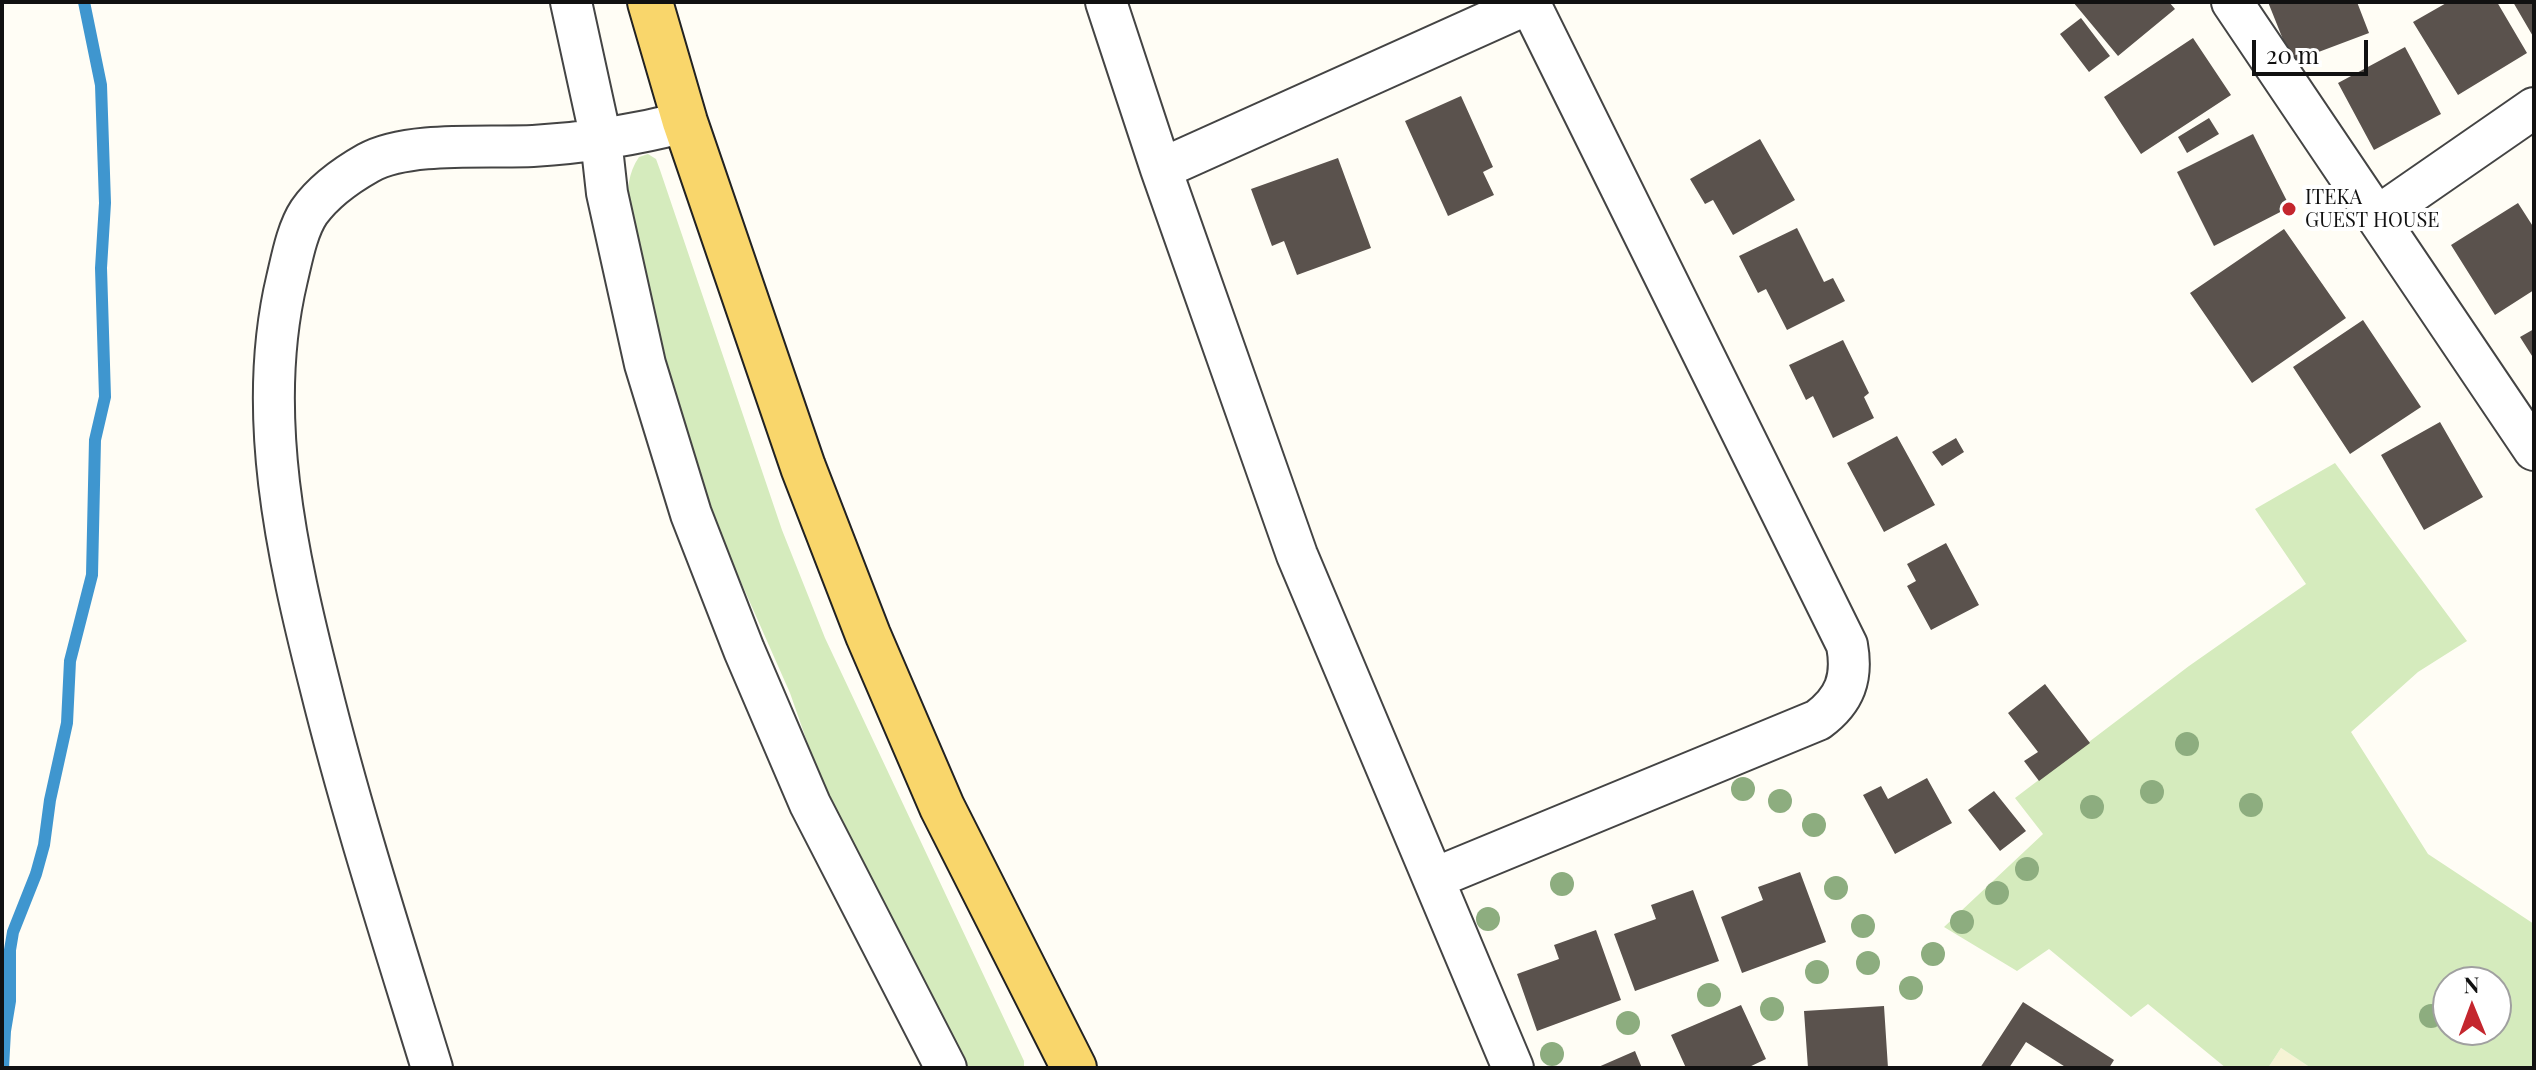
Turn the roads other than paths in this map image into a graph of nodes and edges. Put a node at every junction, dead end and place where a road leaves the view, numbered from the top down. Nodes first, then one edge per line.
1 (571, 2) edge
2 (650, 2) edge
3 (1106, 2) edge
4 (1530, 2) edge
5 (2232, 2) edge
6 (2534, 108) edge
7 (685, 122) junction
8 (601, 139) junction
9 (1161, 169) junction
10 (2378, 216) junction
11 (2534, 450) edge
12 (1435, 878) junction
13 (432, 1068) edge
14 (946, 1068) edge
15 (1074, 1068) edge
16 (1513, 1068) edge

1 - 8 street
2 - 7 main road
3 - 9 street
4 - 9 street
4 - 12 street
5 - 10 street
6 - 10 street
7 - 8 street
7 - 15 main road
8 - 13 street
8 - 14 street
9 - 12 street
10 - 11 street
12 - 16 street

